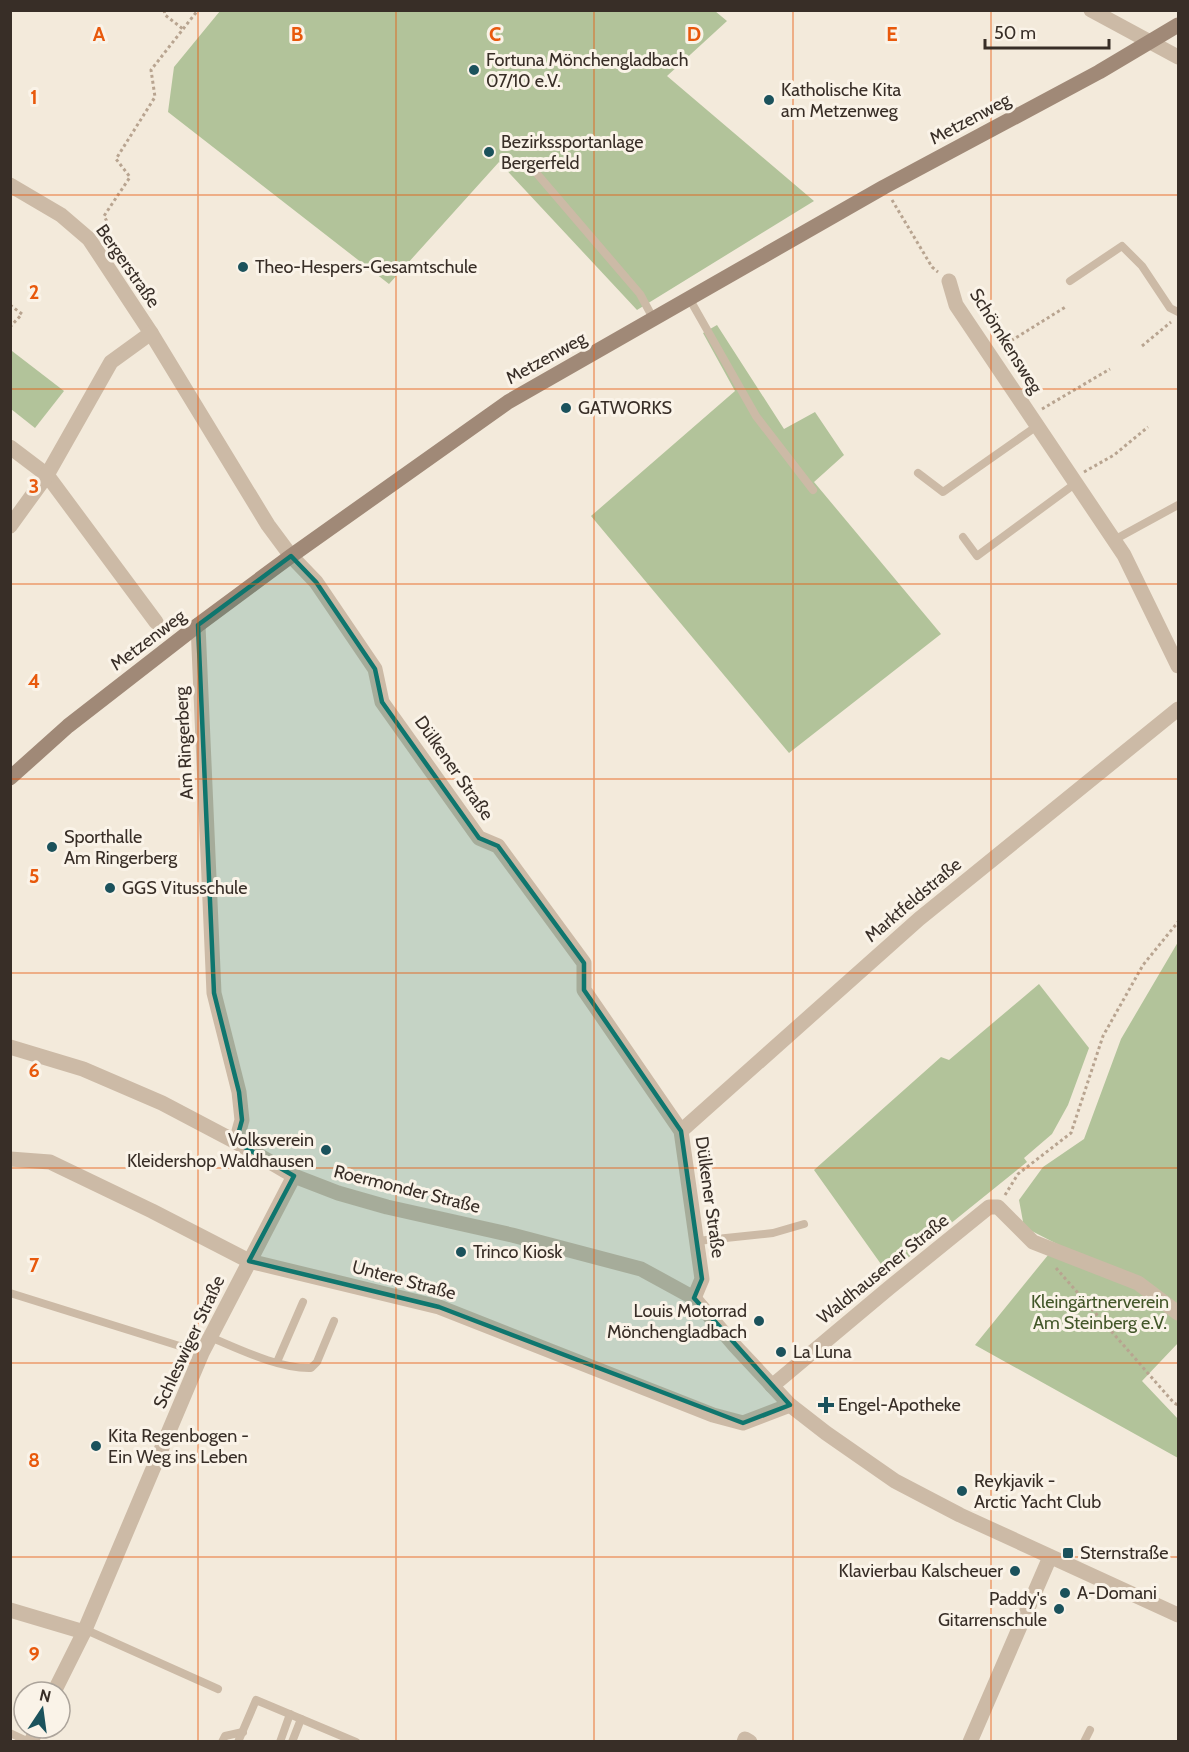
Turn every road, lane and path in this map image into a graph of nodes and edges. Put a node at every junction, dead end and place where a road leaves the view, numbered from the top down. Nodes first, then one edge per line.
1 (164, 10) edge
2 (198, 10) edge
3 (1091, 10) edge
4 (1179, 25) edge
5 (183, 29) junction
6 (1148, 42) junction
7 (1179, 57) edge
8 (526, 161) dead end
9 (10, 185) edge
10 (884, 188) junction
11 (102, 231) dead end
12 (949, 281) joint
13 (1070, 281) dead end
14 (689, 298) junction
15 (10, 305) edge
16 (1066, 306) dead end
17 (1179, 314) edge
18 (654, 320) junction
19 (10, 327) edge
20 (151, 333) junction
21 (1142, 346) dead end
22 (989, 354) junction
23 (1110, 369) dead end
24 (1034, 421) junction
25 (1148, 427) dead end
26 (10, 447) edge
27 (918, 473) dead end
28 (47, 475) junction
29 (1074, 481) junction
30 (813, 490) dead end
31 (1179, 505) edge
32 (10, 526) edge
33 (963, 537) dead end
34 (1114, 540) junction
35 (291, 556) junction
36 (156, 622) dead end
37 (198, 625) junction
38 (1179, 666) edge
39 (1179, 709) edge
40 (10, 778) edge
41 (1179, 922) edge
42 (10, 1047) edge
43 (681, 1131) junction
44 (236, 1142) junction
45 (10, 1159) edge
46 (294, 1176) junction
47 (998, 1207) junction
48 (804, 1224) dead end
49 (697, 1241) junction
50 (1033, 1242) junction
51 (249, 1261) junction
52 (10, 1293) edge
53 (694, 1299) junction
54 (303, 1302) dead end
55 (1179, 1313) edge
56 (334, 1321) dead end
57 (210, 1337) junction
58 (202, 1353) junction
59 (277, 1362) junction
60 (772, 1386) junction
61 (790, 1405) junction
62 (1179, 1405) edge
63 (1050, 1557) junction
64 (10, 1610) edge
65 (1179, 1615) edge
66 (84, 1631) junction
67 (60, 1680) edge
68 (218, 1689) dead end
69 (290, 1714) junction
70 (301, 1719) junction
71 (1090, 1730) dead end
72 (243, 1732) junction
73 (10, 1733) edge
74 (347, 1740) edge
75 (30, 1742) edge
76 (222, 1742) edge
77 (238, 1742) edge
78 (280, 1742) edge
79 (292, 1742) edge
80 (356, 1742) edge
81 (970, 1742) edge
82 (1084, 1742) edge

1 - 5 path
2 - 5 path
3 - 6 street
4 - 6 main road, Metzenweg
5 - 11 path
6 - 7 street
6 - 10 main road, Metzenweg
8 - 18 lane
9 - 20 street, Bergerstraße
10 - 12 path, Schömkensweg
10 - 14 main road, Metzenweg
12 - 22 street, Schömkensweg
13 - 17 lane
14 - 18 main road, Metzenweg
14 - 30 lane
15 - 19 path
16 - 22 path
17 - 21 path
18 - 35 main road, Metzenweg
20 - 28 street, Bergerstraße
20 - 35 street, Dülkener Straße
22 - 24 street, Schömkensweg
23 - 24 path
24 - 27 lane
24 - 29 street, Schömkensweg
25 - 29 path
26 - 28 street
28 - 32 street, Bergerstraße
28 - 36 street
29 - 33 lane
29 - 34 street, Schömkensweg
31 - 34 lane
34 - 38 street, Schömkensweg
35 - 37 main road, Metzenweg
35 - 43 street, Dülkener Straße
37 - 40 main road, Metzenweg
37 - 44 street, Am Ringerberg
39 - 43 street, Marktfeldstraße
41 - 47 path
42 - 44 street, Roermonder Straße
43 - 49 street, Dülkener Straße
44 - 46 street, Roermonder Straße
45 - 51 street, Untere Straße
46 - 51 street, Schleswiger Straße
46 - 53 street, Roermonder Straße
47 - 50 street
47 - 60 street, Waldhausener Straße
48 - 49 lane
49 - 53 street, Dülkener Straße
50 - 55 street
50 - 62 path
51 - 57 street, Schleswiger Straße
51 - 61 street, Untere Straße
52 - 58 lane
53 - 60 street, Roermonder Straße
54 - 59 lane
56 - 59 lane
57 - 58 street, Schleswiger Straße
57 - 59 lane
58 - 66 street, Schleswiger Straße
60 - 61 street
61 - 63 street
63 - 65 street
63 - 81 street
64 - 66 street
66 - 67 street, Schleswiger Straße
66 - 68 lane
69 - 70 lane
69 - 72 lane
69 - 78 lane
70 - 74 lane
70 - 79 lane
71 - 82 lane
72 - 76 lane
72 - 77 lane
73 - 75 lane
74 - 80 lane

